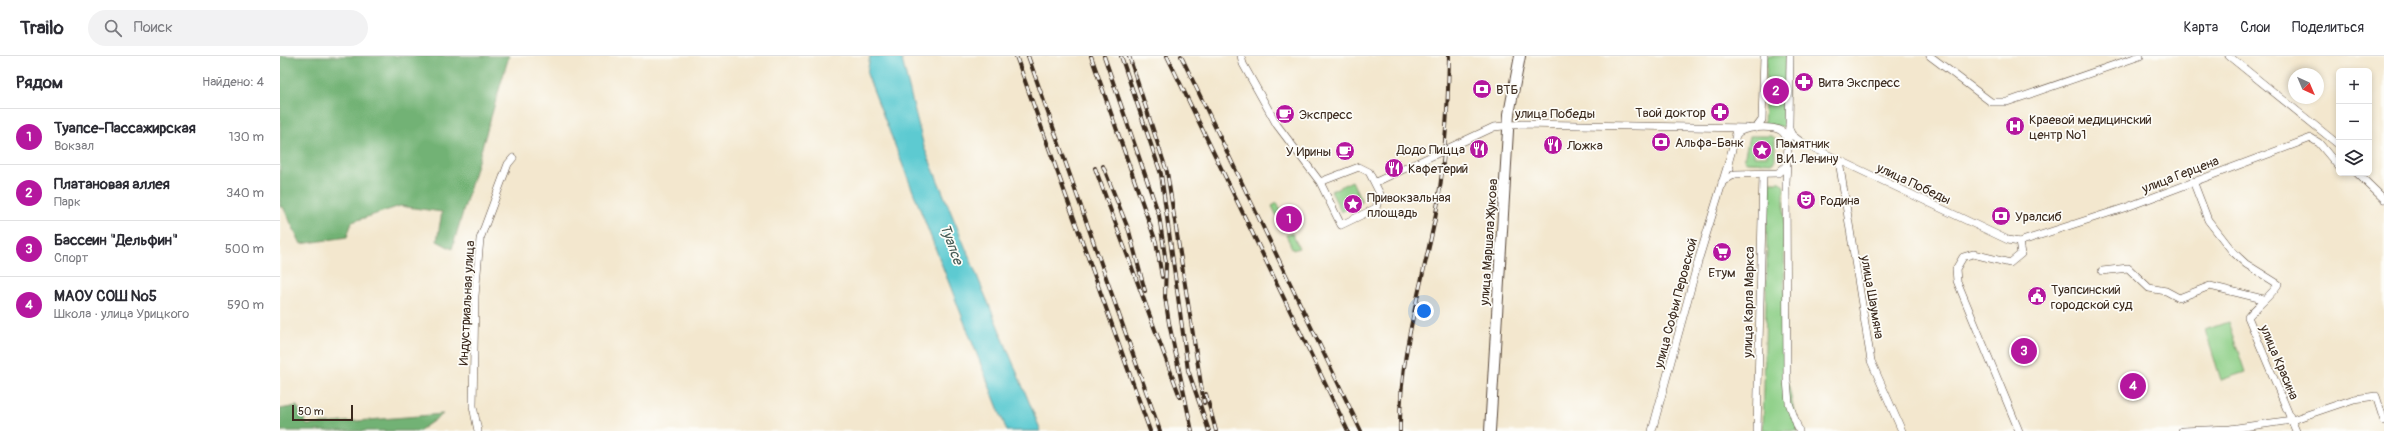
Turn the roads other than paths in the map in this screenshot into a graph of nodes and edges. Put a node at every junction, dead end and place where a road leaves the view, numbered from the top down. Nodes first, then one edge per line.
1 (1235, 56) edge
2 (1241, 56) edge
3 (1520, 56) edge
4 (1764, 56) edge
5 (1790, 56) edge
6 (1930, 56) edge
7 (2140, 56) edge
8 (2229, 56) edge
9 (1242, 64) junction
10 (1508, 125) junction
11 (1731, 127) junction
12 (1747, 128) junction
13 (1756, 128) junction
14 (1736, 134) junction
15 (1791, 139) junction
16 (2336, 143) edge
17 (513, 158) dead end
18 (1839, 161) junction
19 (2336, 163) edge
20 (1728, 164) junction
21 (1786, 166) junction
22 (1740, 173) junction
23 (1763, 174) junction
24 (1778, 174) junction
25 (2360, 176) edge
26 (2192, 181) junction
27 (1320, 182) junction
28 (1376, 182) junction
29 (1722, 182) junction
30 (1786, 182) junction
31 (2384, 199) edge
32 (2019, 242) junction
33 (2102, 271) dead end
34 (2263, 299) junction
35 (2292, 420) junction
36 (2384, 421) edge
37 (478, 431) edge
38 (1490, 431) edge
39 (1652, 431) edge
40 (1757, 431) edge
41 (1799, 431) edge
42 (1902, 431) edge
43 (2019, 431) edge
44 (2182, 431) edge
45 (2296, 431) edge

1 - 9 street
2 - 9 street
3 - 10 main road, улица Маршала Жукова
4 - 13 street
5 - 15 street
6 - 7 street
8 - 16 street
9 - 27 street
10 - 11 street, улица Победы
10 - 28 street, улица Победы
10 - 38 main road, улица Маршала Жукова
11 - 12 street, улица Победы
11 - 14 street
12 - 13 street
12 - 14 street
13 - 15 street
14 - 20 street, улица Софьи Перовской
15 - 18 street, улица Победы
15 - 21 street
17 - 37 street, Индустриальная улица
18 - 32 street, улица Победы
18 - 42 street, улица Шаумяна
19 - 26 street, улица Герцена
20 - 22 street
20 - 29 street, улица Софьи Перовской
21 - 24 street
21 - 30 street
22 - 23 street
22 - 29 street
23 - 24 street
23 - 40 street, улица Карла Маркса
24 - 30 street
25 - 31 street
26 - 32 street, улица Герцена
26 - 34 street, улица Красина
27 - 28 street
27 - 28 street
29 - 39 street, улица Софьи Перовской
30 - 41 street
32 - 43 street
33 - 34 street
34 - 35 street, улица Красина
35 - 36 street
35 - 44 street
35 - 45 street, улица Красина

